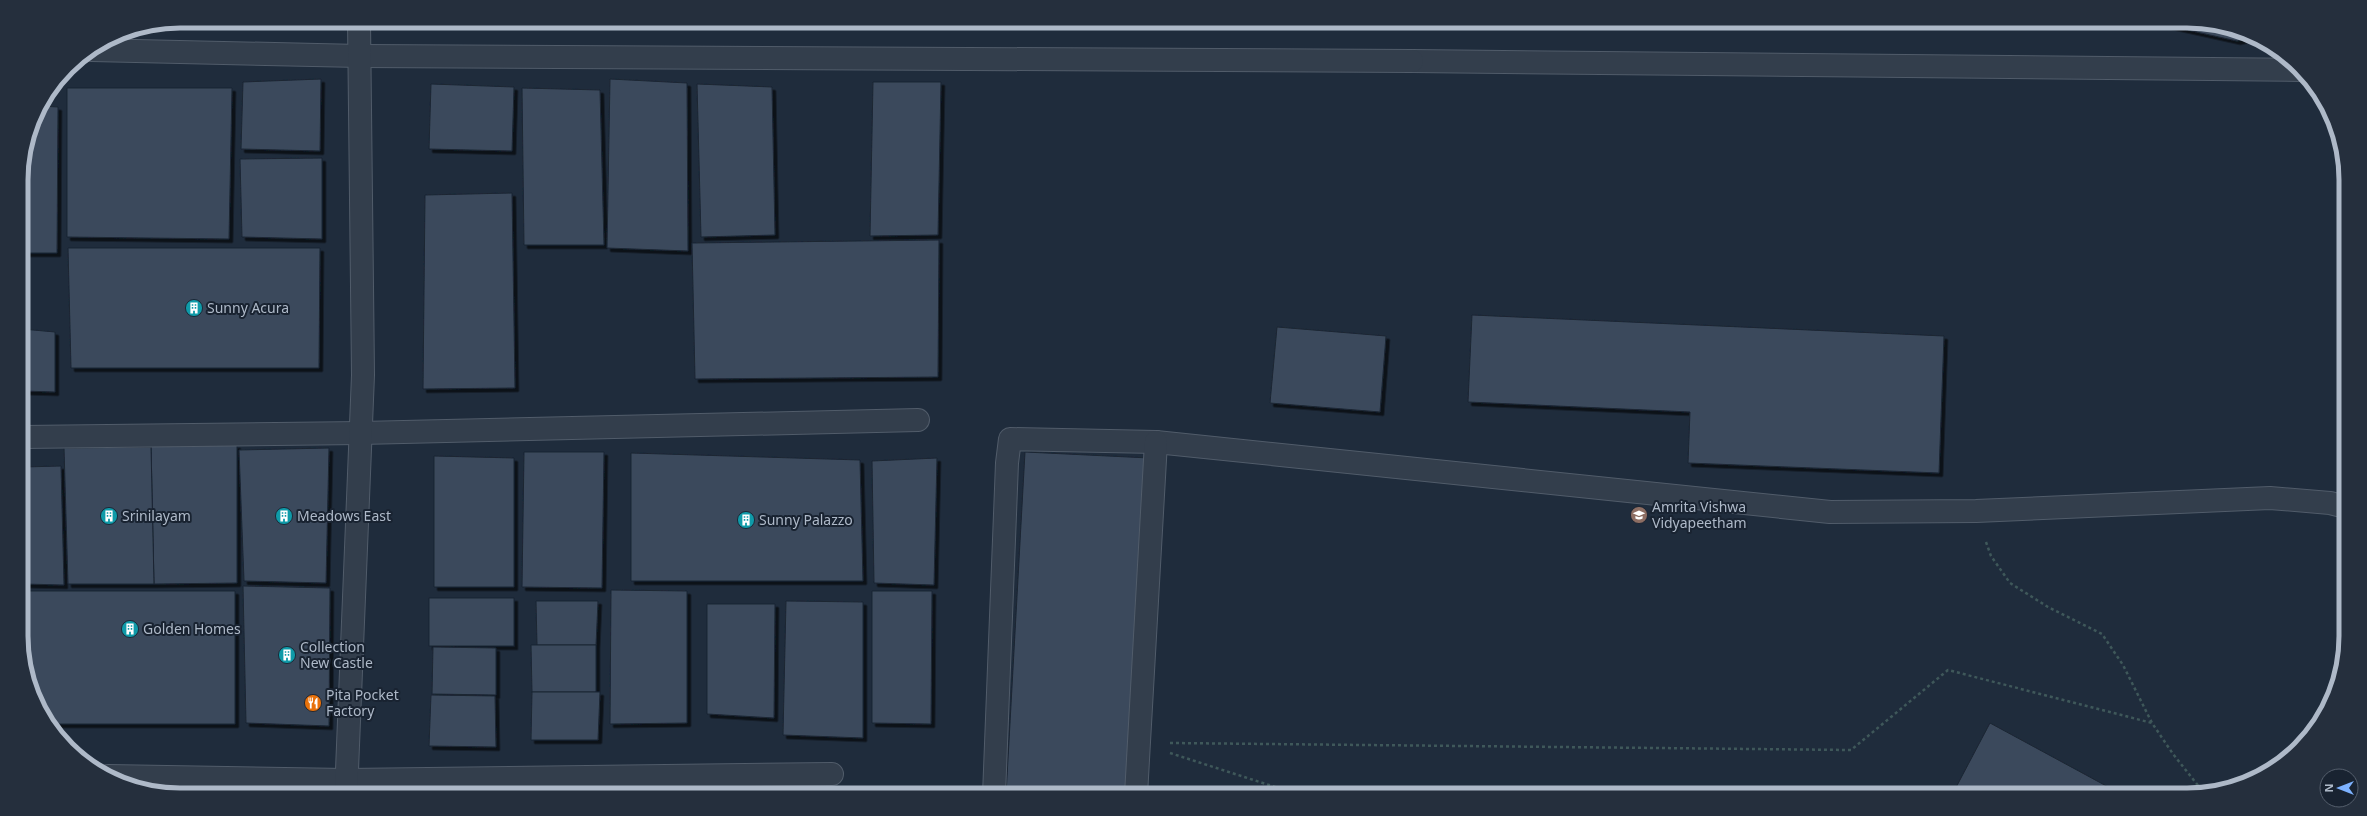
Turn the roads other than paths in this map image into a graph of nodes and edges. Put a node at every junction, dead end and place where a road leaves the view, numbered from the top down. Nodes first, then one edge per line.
1 (359, 28) edge
2 (101, 50) edge
3 (360, 56) junction
4 (2291, 70) edge
5 (918, 420) dead end
6 (361, 433) junction
7 (28, 437) edge
8 (1156, 442) junction
9 (2339, 505) edge
10 (832, 774) dead end
11 (124, 777) edge
12 (346, 788) edge
13 (994, 788) edge
14 (1136, 788) edge

1 - 3 street
2 - 3 street
3 - 4 street
3 - 6 street
5 - 6 street
6 - 7 street
6 - 12 street
8 - 9 street
8 - 13 street
8 - 14 street
10 - 12 street
11 - 12 street

